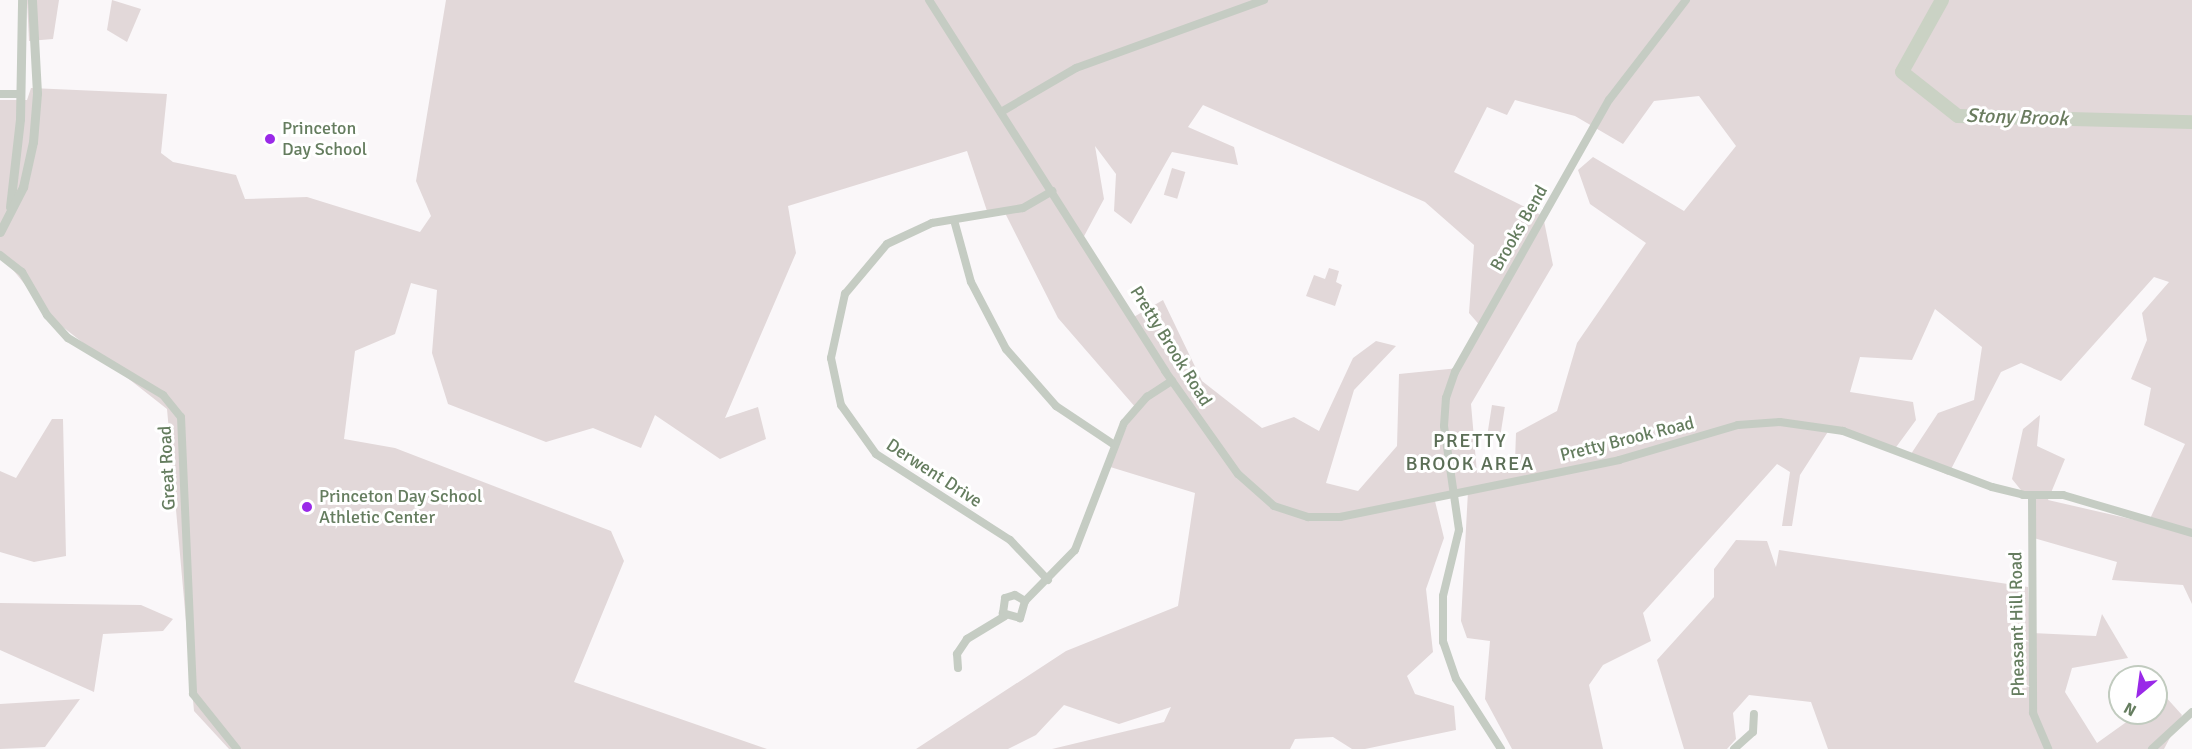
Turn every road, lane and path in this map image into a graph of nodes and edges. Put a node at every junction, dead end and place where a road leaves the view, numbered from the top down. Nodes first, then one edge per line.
1 (22, 0) edge
2 (32, 0) edge
3 (929, 0) edge
4 (1264, 0) edge
5 (1686, 0) edge
6 (0, 94) edge
7 (21, 94) junction
8 (1000, 112) junction
9 (1052, 191) junction
10 (10, 210) junction
11 (954, 220) junction
12 (0, 232) edge
13 (0, 255) edge
14 (1172, 381) junction
15 (1113, 444) junction
16 (1454, 494) junction
17 (2032, 496) junction
18 (2192, 533) edge
19 (1048, 580) junction
20 (1025, 601) junction
21 (1005, 616) junction
22 (958, 668) dead end
23 (2192, 712) edge
24 (1754, 714) dead end
25 (237, 749) edge
26 (1501, 749) edge
27 (1734, 749) edge
28 (2048, 749) edge
29 (2152, 749) edge

1 - 7 street
2 - 10 street
3 - 8 street, Pretty Brook Road
4 - 8 street
5 - 16 street, Brooks Bend
6 - 7 street
7 - 10 street
8 - 9 street, Pretty Brook Road
9 - 11 street, Derwent Drive
9 - 14 street, Pretty Brook Road
10 - 12 street
11 - 15 street
11 - 19 street, Derwent Drive
13 - 25 street, Great Road
14 - 15 street
14 - 16 street, Pretty Brook Road
15 - 19 street
16 - 17 street, Pretty Brook Road
16 - 26 street, Brooks Bend
17 - 18 street, Pretty Brook Road
17 - 28 street, Pheasant Hill Road
19 - 20 street
20 - 21 street
20 - 21 street
21 - 22 street
23 - 29 street
24 - 27 street

